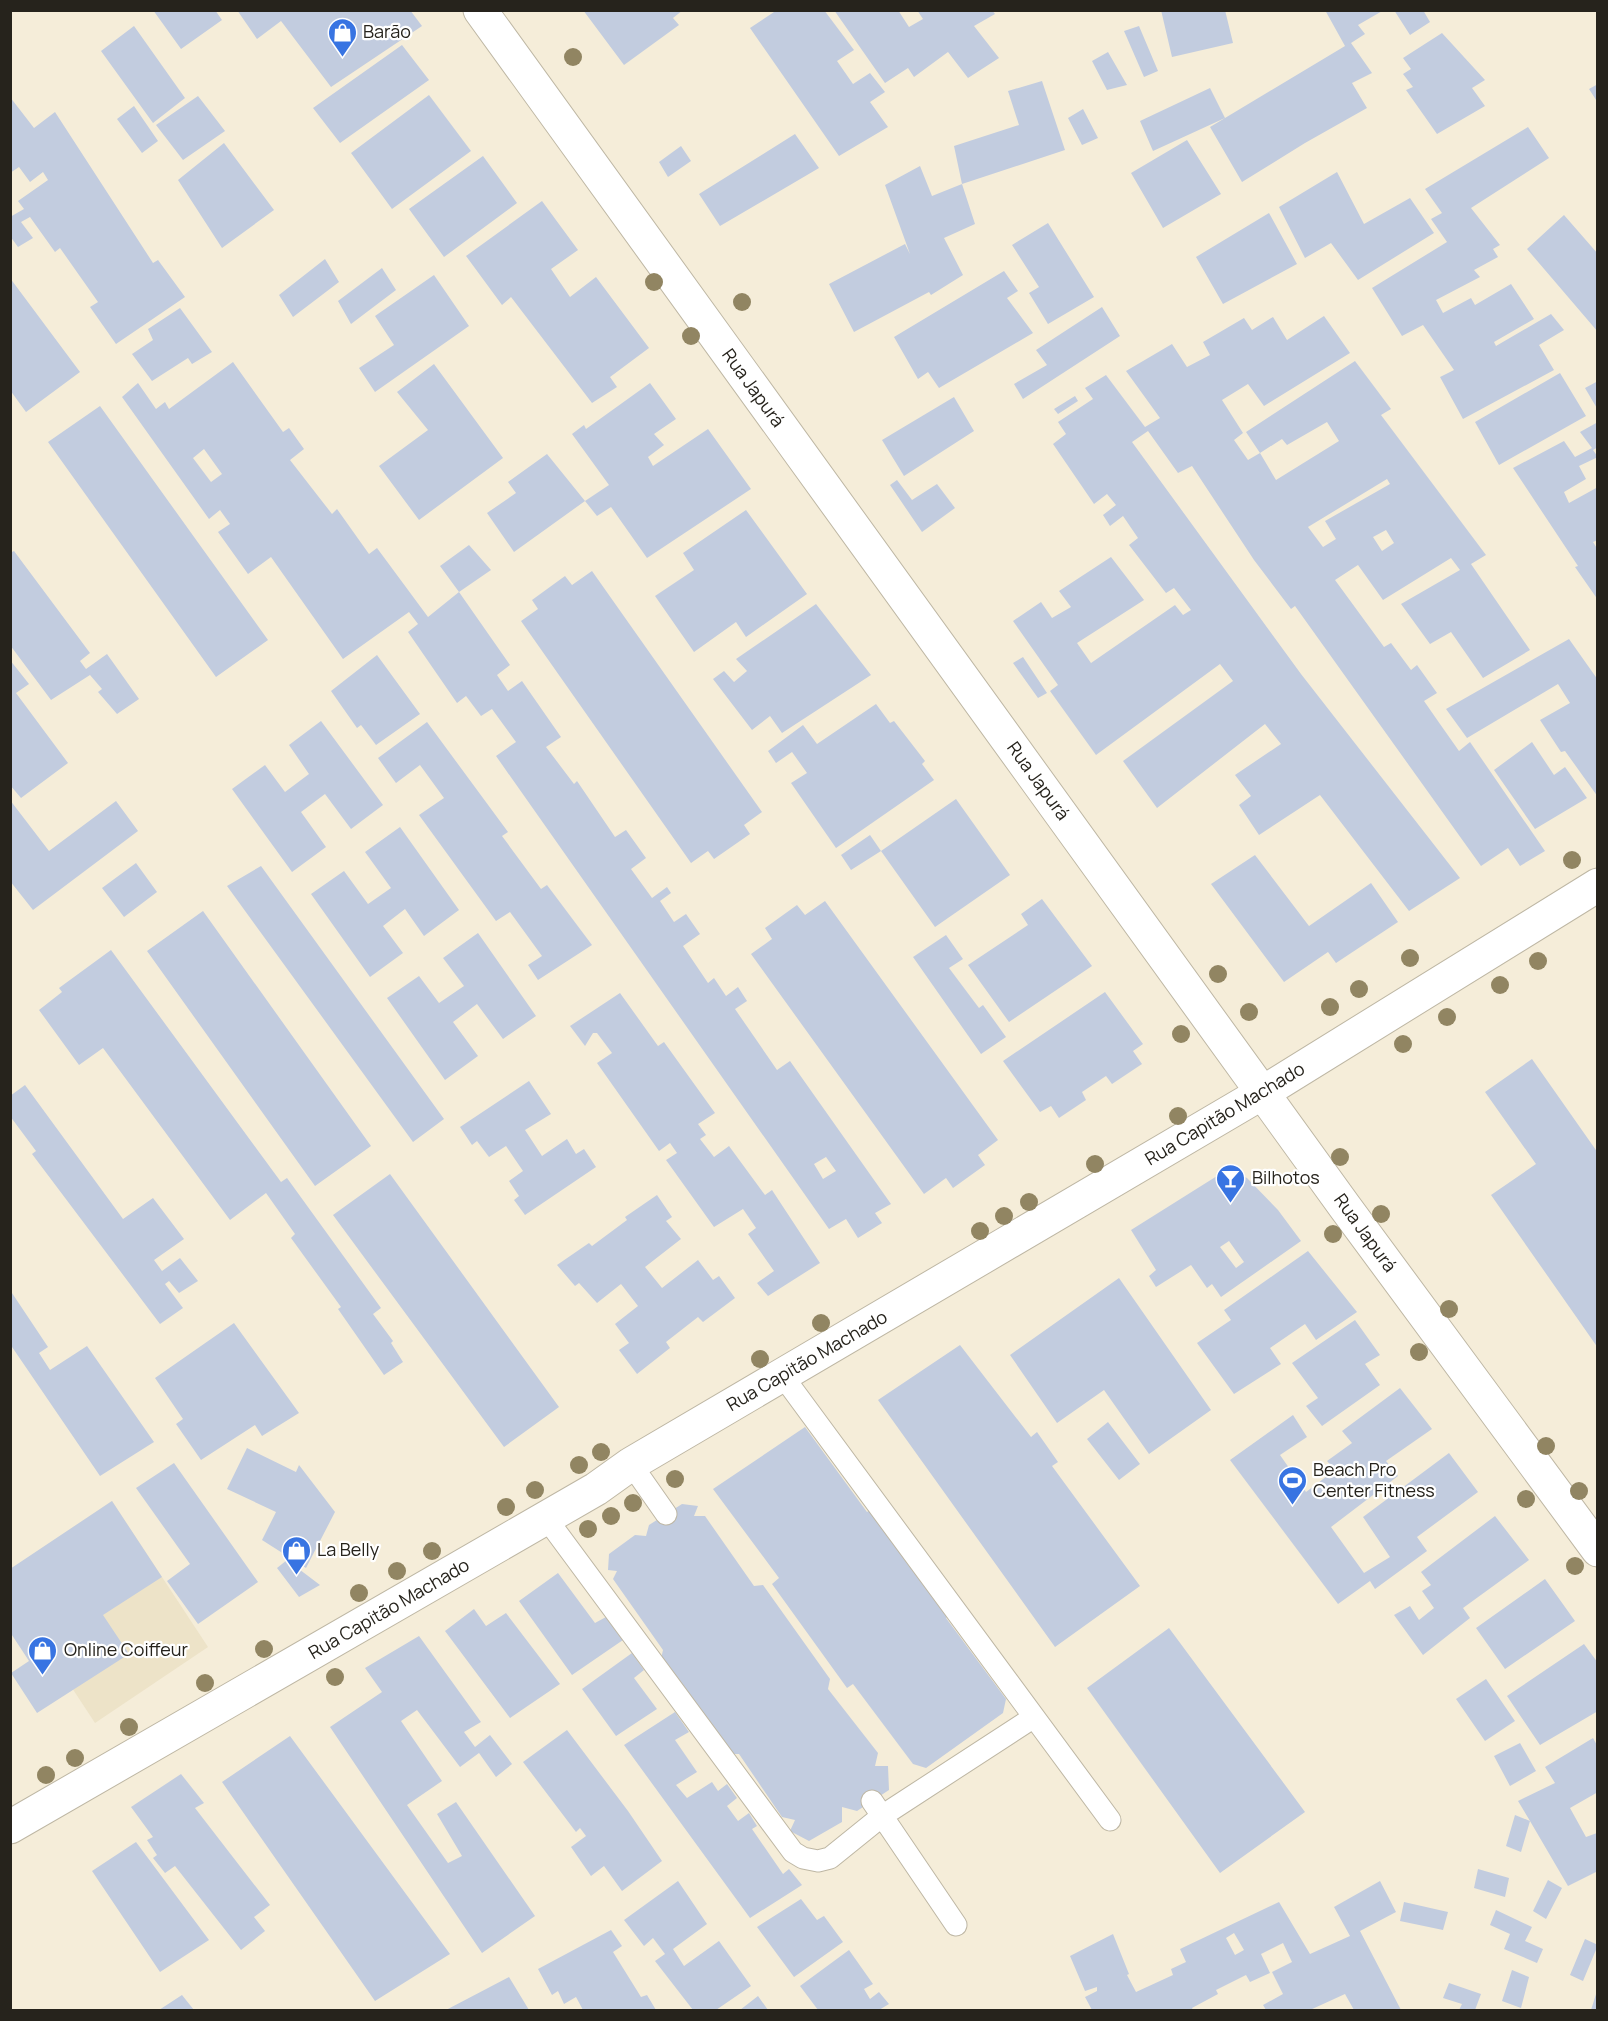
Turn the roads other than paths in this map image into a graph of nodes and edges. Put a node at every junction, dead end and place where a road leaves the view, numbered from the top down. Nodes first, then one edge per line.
1 (480, 10) edge
2 (1598, 885) edge
3 (1262, 1092) junction
4 (782, 1376) junction
5 (631, 1464) junction
6 (666, 1514) dead end
7 (546, 1518) junction
8 (1598, 1550) edge
9 (1034, 1717) junction
10 (877, 1808) junction
11 (1110, 1820) dead end
12 (10, 1827) edge
13 (956, 1925) dead end

1 - 3 street, Rua Japurá
2 - 3 street, Rua Capitão Machado
3 - 4 street, Rua Capitão Machado
3 - 8 street, Rua Japurá
4 - 5 street, Rua Capitão Machado
4 - 9 lane
5 - 6 lane
5 - 7 street, Rua Capitão Machado
7 - 10 lane
7 - 12 street, Rua Capitão Machado
9 - 10 lane
9 - 11 lane
10 - 13 lane

